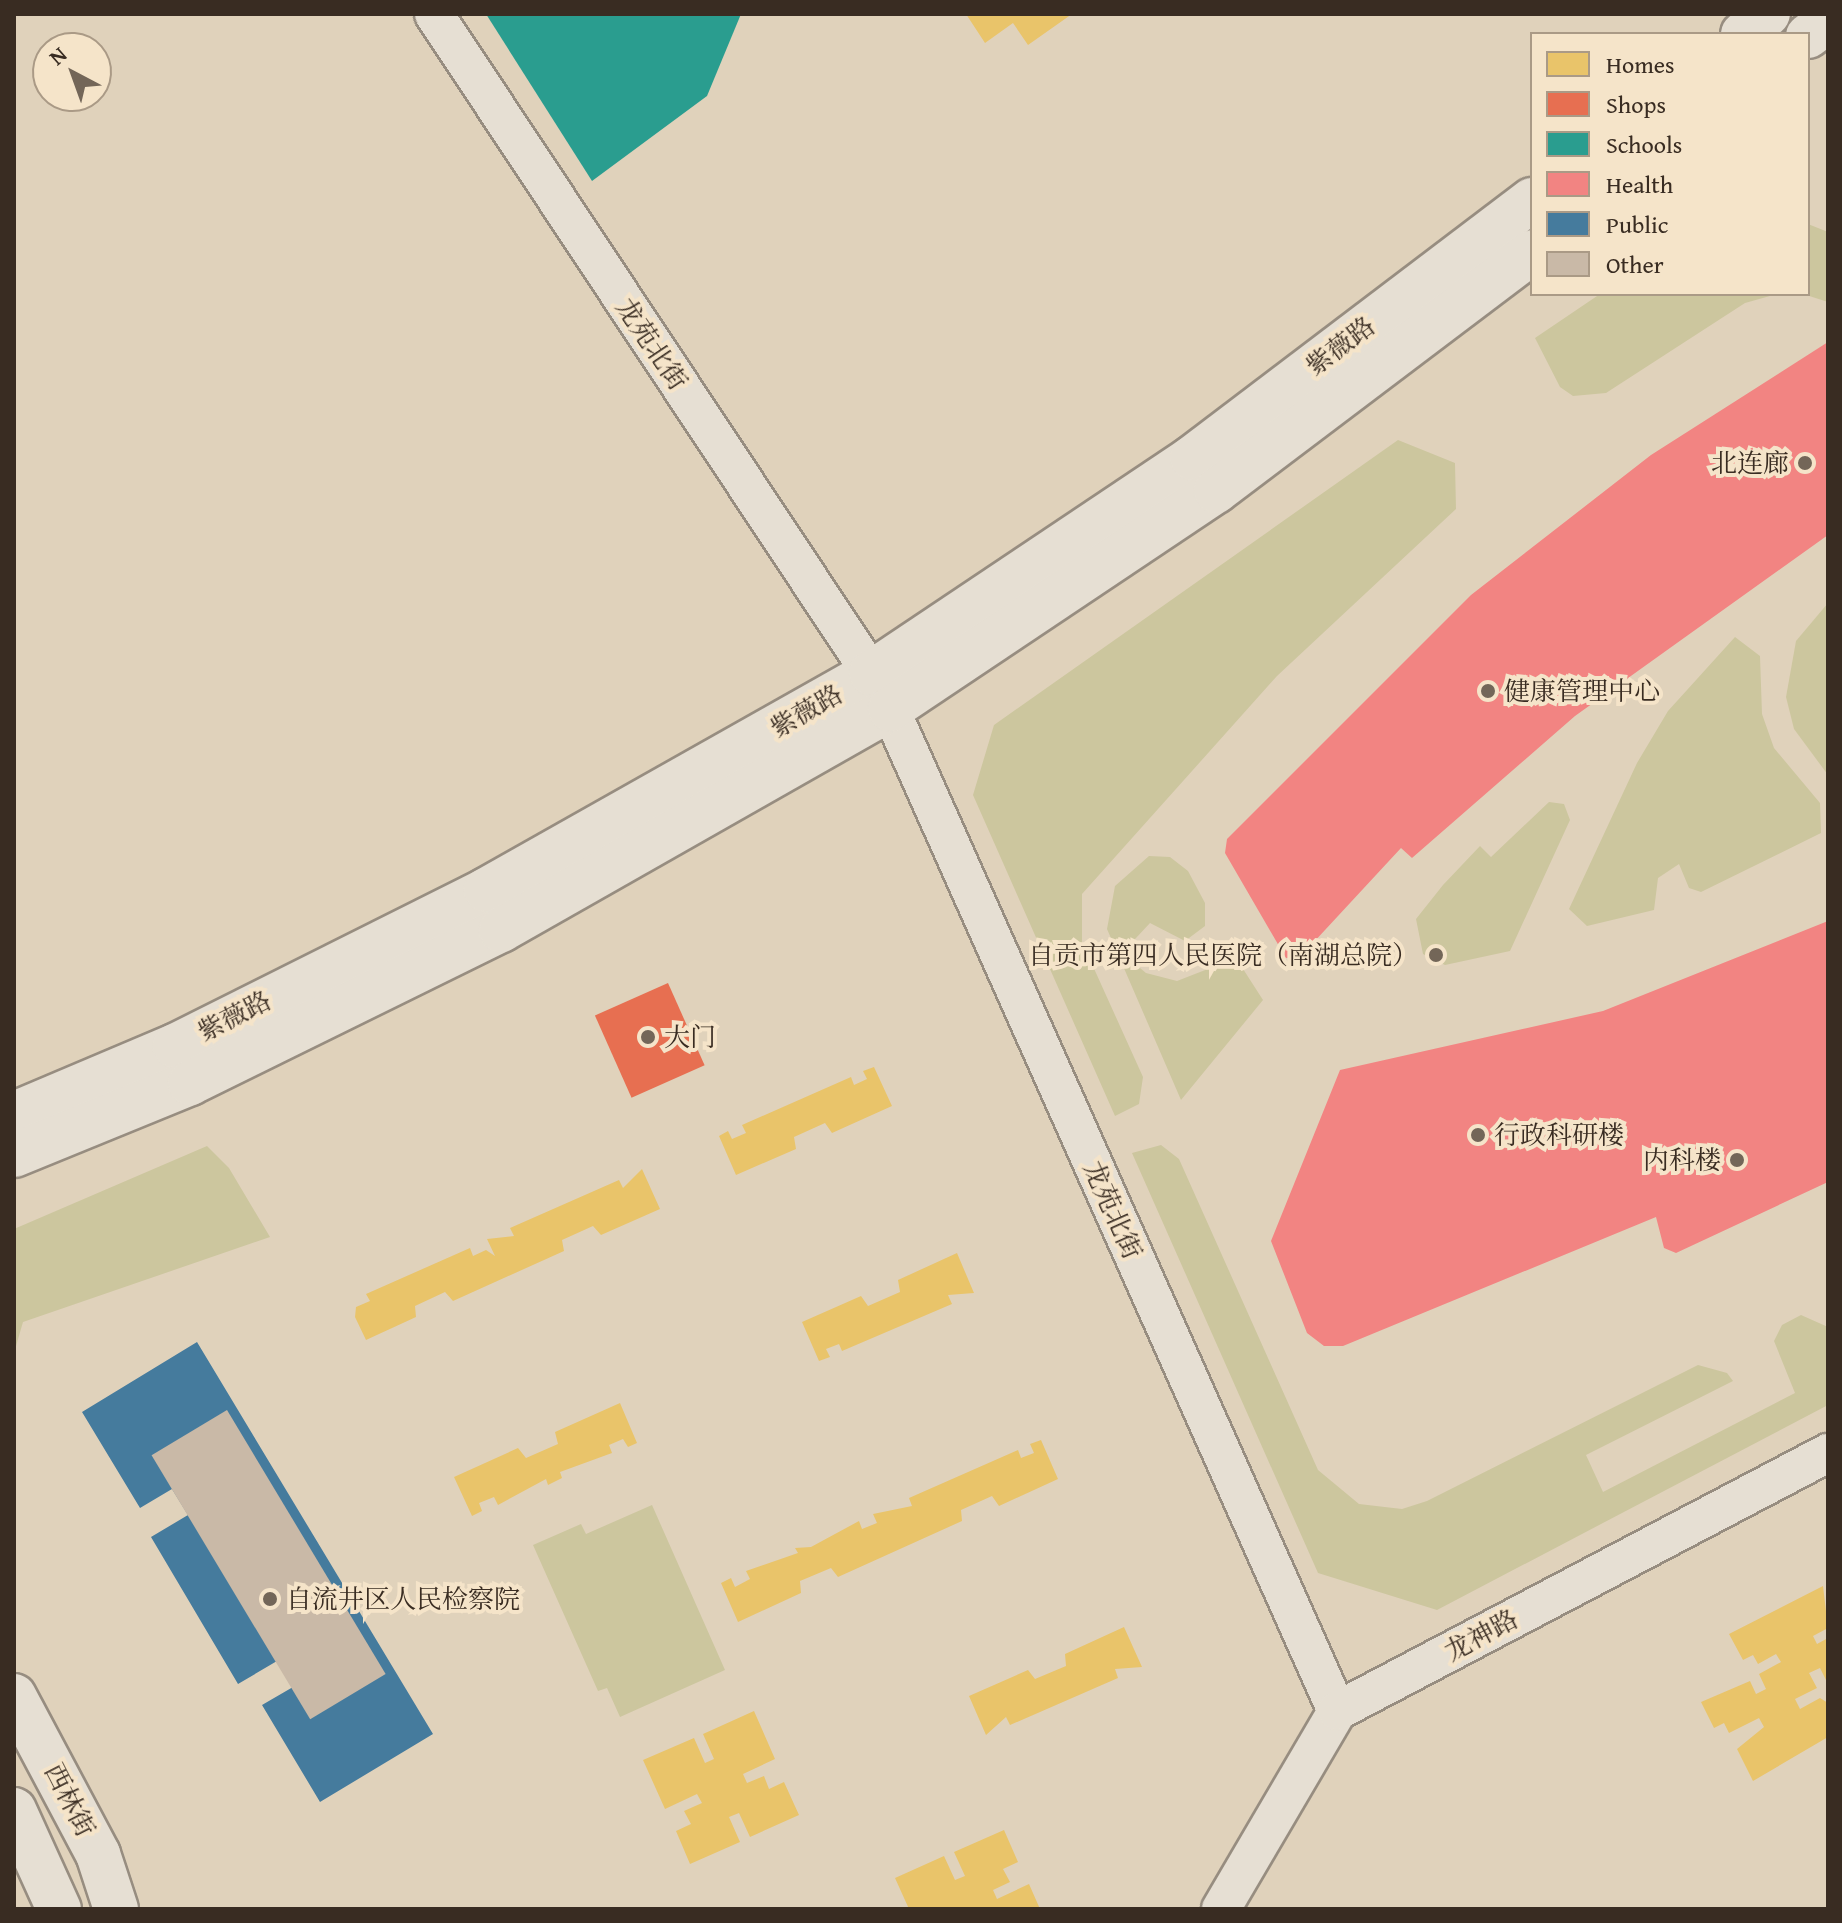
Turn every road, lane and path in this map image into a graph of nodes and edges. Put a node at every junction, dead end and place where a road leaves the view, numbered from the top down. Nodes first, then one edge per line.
1 (434, 14) edge
2 (1768, 14) edge
3 (1828, 21) edge
4 (1746, 32) edge
5 (1810, 34) edge
6 (1530, 202) edge
7 (1530, 254) edge
8 (880, 691) junction
9 (14, 1114) edge
10 (14, 1155) edge
11 (1828, 1453) edge
12 (14, 1696) edge
13 (1337, 1711) junction
14 (14, 1810) edge
15 (59, 1909) edge
16 (116, 1909) edge
17 (1221, 1909) edge

1 - 8 street, 龙苑北街
2 - 4 main road
3 - 5 main road
6 - 8 main road, 紫薇路
7 - 8 main road, 紫薇路
8 - 9 main road, 紫薇路
8 - 10 main road, 紫薇路
8 - 13 street, 龙苑北街
11 - 13 street, 龙神路
12 - 16 main road, 西林街
13 - 17 street
14 - 15 main road, 西林街

